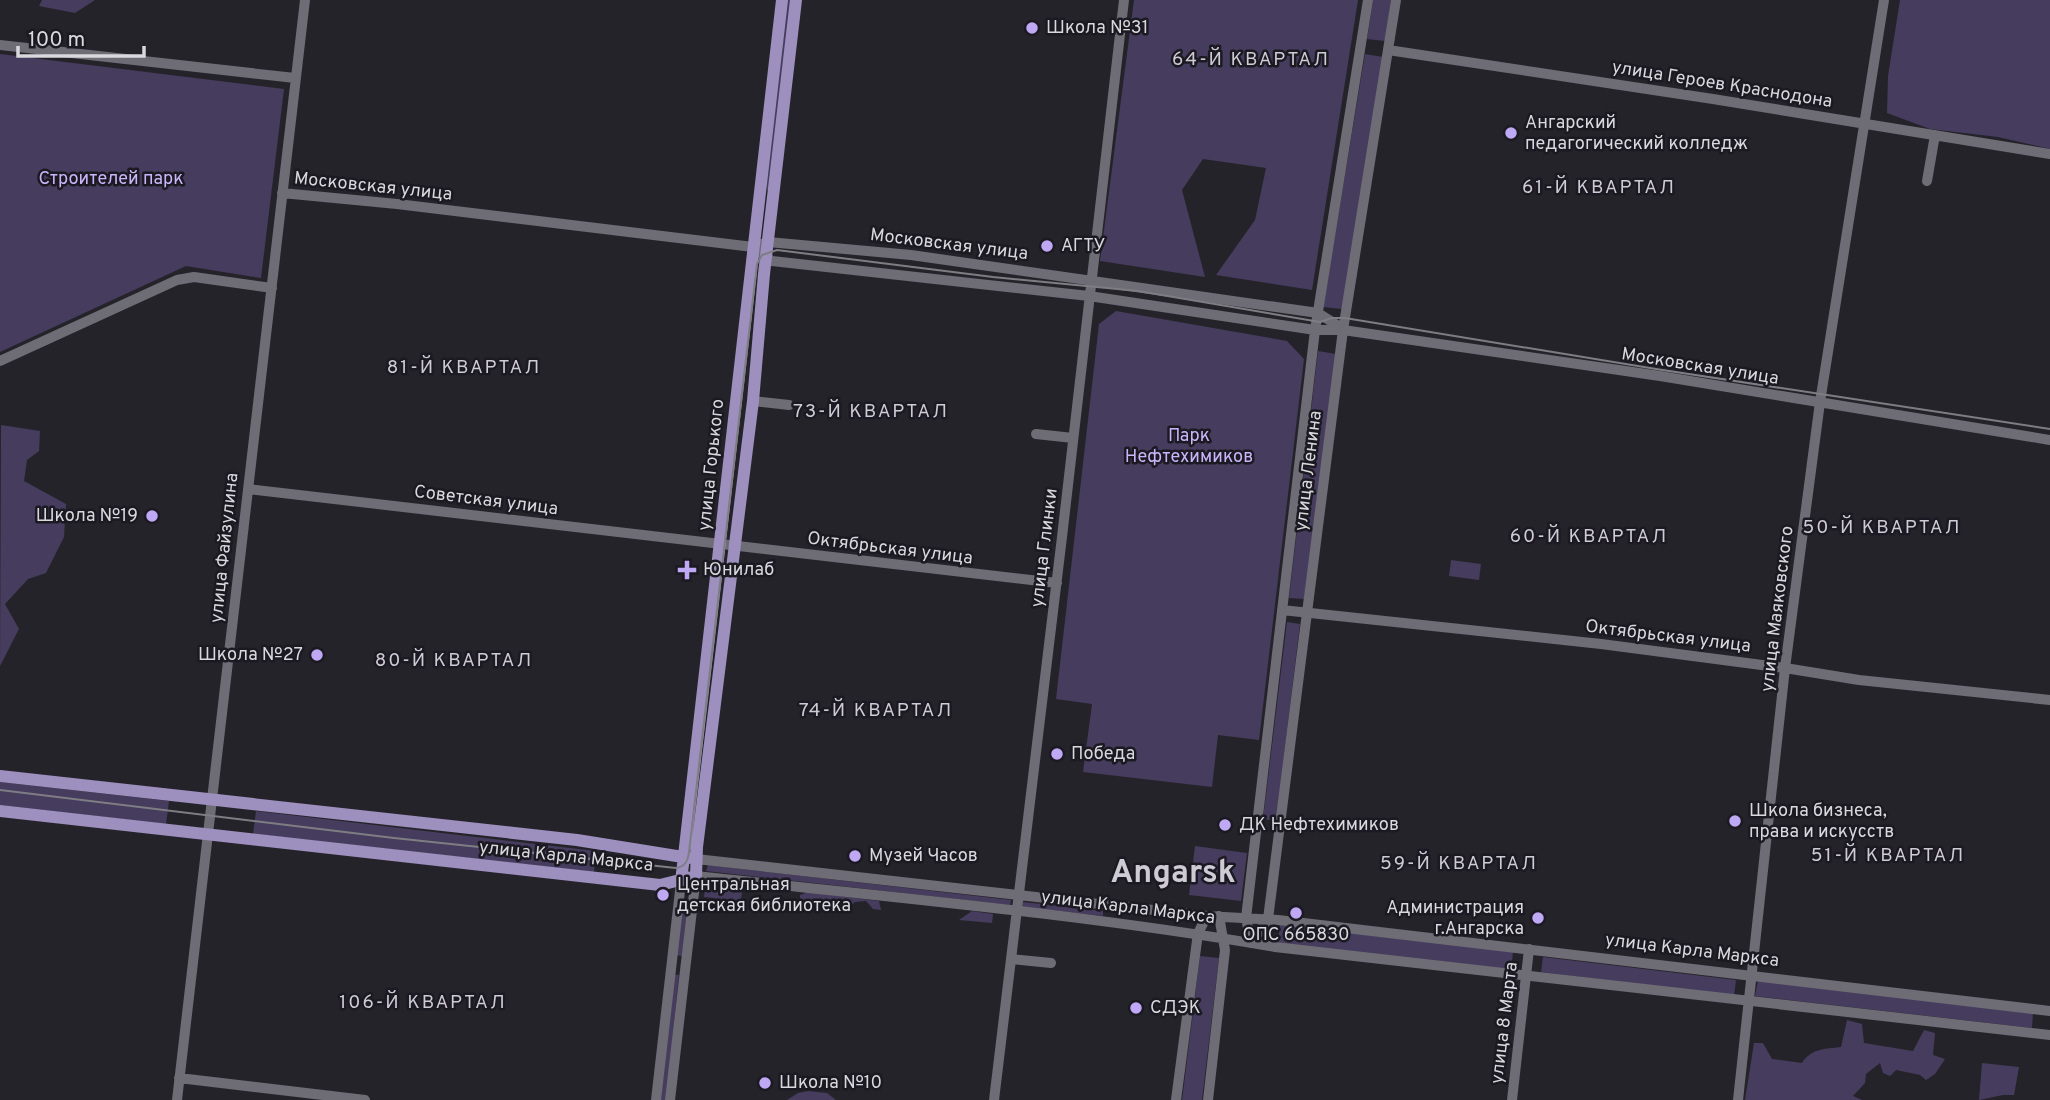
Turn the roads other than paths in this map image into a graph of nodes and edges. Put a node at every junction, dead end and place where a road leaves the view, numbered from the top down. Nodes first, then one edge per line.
1 (305, 0) edge
2 (782, 0) edge
3 (796, 0) edge
4 (1124, 0) edge
5 (1367, 0) edge
6 (1396, 0) edge
7 (1884, 0) edge
8 (0, 45) edge
9 (1388, 50) junction
10 (295, 78) junction
11 (1864, 124) junction
12 (1935, 135) junction
13 (2050, 154) edge
14 (1927, 181) dead end
15 (282, 193) junction
16 (768, 242) junction
17 (754, 247) junction
18 (766, 259) junction
19 (1091, 279) junction
20 (272, 288) junction
21 (1089, 296) junction
22 (1318, 313) junction
23 (1315, 330) junction
24 (1343, 330) junction
25 (0, 361) edge
26 (753, 401) junction
27 (1820, 402) junction
28 (789, 405) dead end
29 (1036, 434) dead end
30 (1073, 438) junction
31 (2050, 440) edge
32 (248, 489) junction
33 (720, 545) junction
34 (734, 547) junction
35 (1057, 583) junction
36 (1282, 610) junction
37 (1306, 613) junction
38 (1785, 668) junction
39 (2050, 700) edge
40 (0, 776) edge
41 (213, 800) junction
42 (0, 811) edge
43 (208, 835) junction
44 (683, 855) junction
45 (696, 859) junction
46 (695, 876) junction
47 (681, 882) junction
48 (1018, 895) junction
49 (1016, 912) junction
50 (1207, 916) junction
51 (1219, 916) junction
52 (1246, 918) junction
53 (1268, 919) junction
54 (1198, 933) junction
55 (1225, 938) junction
56 (1251, 943) junction
57 (1529, 949) junction
58 (1012, 959) junction
59 (670, 961) junction
60 (685, 963) junction
61 (1051, 963) dead end
62 (1526, 975) junction
63 (1752, 976) junction
64 (1749, 1002) junction
65 (2050, 1011) edge
66 (2050, 1035) edge
67 (179, 1078) junction
68 (177, 1100) edge
69 (365, 1100) edge
70 (656, 1100) edge
71 (670, 1100) edge
72 (994, 1100) edge
73 (1176, 1100) edge
74 (1208, 1100) edge
75 (1512, 1100) edge
76 (1738, 1100) edge

1 - 10 street, улица Файзулина
2 - 17 main road, улица Горького
3 - 16 main road, улица Горького
4 - 19 street, улица Глинки
5 - 22 street, улица Ленина
6 - 9 street, улица Ленина
7 - 11 street, улица Маяковского
8 - 10 street
9 - 11 street, улица Героев Краснодона
9 - 24 street, улица Ленина
10 - 15 street, улица Файзулина
11 - 12 street, улица Героев Краснодона
11 - 27 street, улица Маяковского
12 - 13 street, улица Героев Краснодона
12 - 14 street
15 - 17 street, Московская улица
15 - 20 street, улица Файзулина
16 - 17 street, Московская улица
16 - 18 main road, улица Горького
16 - 19 street, Московская улица
17 - 18 street
17 - 33 main road, улица Горького
18 - 21 street, Московская улица
18 - 26 main road, улица Горького
19 - 21 street, улица Глинки
19 - 22 street, Московская улица
20 - 25 street
20 - 32 street, улица Файзулина
21 - 23 street, Московская улица
21 - 30 street, улица Глинки
22 - 23 street, улица Ленина
22 - 24 street, Московская улица
23 - 24 street, Московская улица
23 - 36 street, улица Ленина
24 - 27 street, Московская улица
24 - 37 street, улица Ленина
26 - 28 street
26 - 34 main road, улица Горького
27 - 31 street, Московская улица
27 - 38 street, улица Маяковского
29 - 30 street
30 - 35 street, улица Глинки
32 - 33 street, Советская улица
32 - 41 street, улица Файзулина
33 - 34 street, Октябрьская улица
33 - 44 main road, улица Горького
34 - 35 street, Октябрьская улица
34 - 45 main road, улица Горького
35 - 48 street, улица Глинки
36 - 37 street, Октябрьская улица
36 - 52 street, улица Ленина
37 - 38 street, Октябрьская улица
37 - 53 street, улица Ленина
38 - 39 street, Октябрьская улица
38 - 63 street, улица Маяковского
40 - 41 main road, улица Карла Маркса
41 - 43 street, улица Файзулина
41 - 44 main road, улица Карла Маркса
42 - 43 main road, улица Карла Маркса
43 - 47 main road, улица Карла Маркса
43 - 67 street, улица Файзулина
44 - 45 main road, улица Карла Маркса
44 - 47 main road, улица Горького
45 - 46 main road, улица Горького
45 - 48 street, улица Карла Маркса
46 - 47 main road, улица Карла Маркса
46 - 49 street, улица Карла Маркса
46 - 60 street, улица Горького
47 - 59 street, улица Горького
48 - 49 street, улица Глинки
48 - 50 street, улица Карла Маркса
49 - 54 street, улица Карла Маркса
49 - 58 street, улица Глинки
50 - 51 street, улица Карла Маркса
50 - 54 street
51 - 52 street, улица Карла Маркса
51 - 55 street
52 - 53 street, улица Карла Маркса
52 - 56 street
53 - 56 street, улица Ленина
53 - 57 street, улица Карла Маркса
54 - 55 street, улица Карла Маркса
54 - 73 street
55 - 56 street, улица Карла Маркса
55 - 74 street
56 - 62 street, улица Карла Маркса
57 - 62 street, улица 8 Марта
57 - 63 street, улица Карла Маркса
58 - 61 street
58 - 72 street, улица Глинки
59 - 60 street
59 - 70 street, улица Горького
60 - 71 street, улица Горького
62 - 64 street, улица Карла Маркса
62 - 75 street, улица 8 Марта
63 - 64 street, улица Маяковского
63 - 65 street, улица Карла Маркса
64 - 66 street, улица Карла Маркса
64 - 76 street, улица Маяковского
67 - 68 street, улица Файзулина
67 - 69 street

